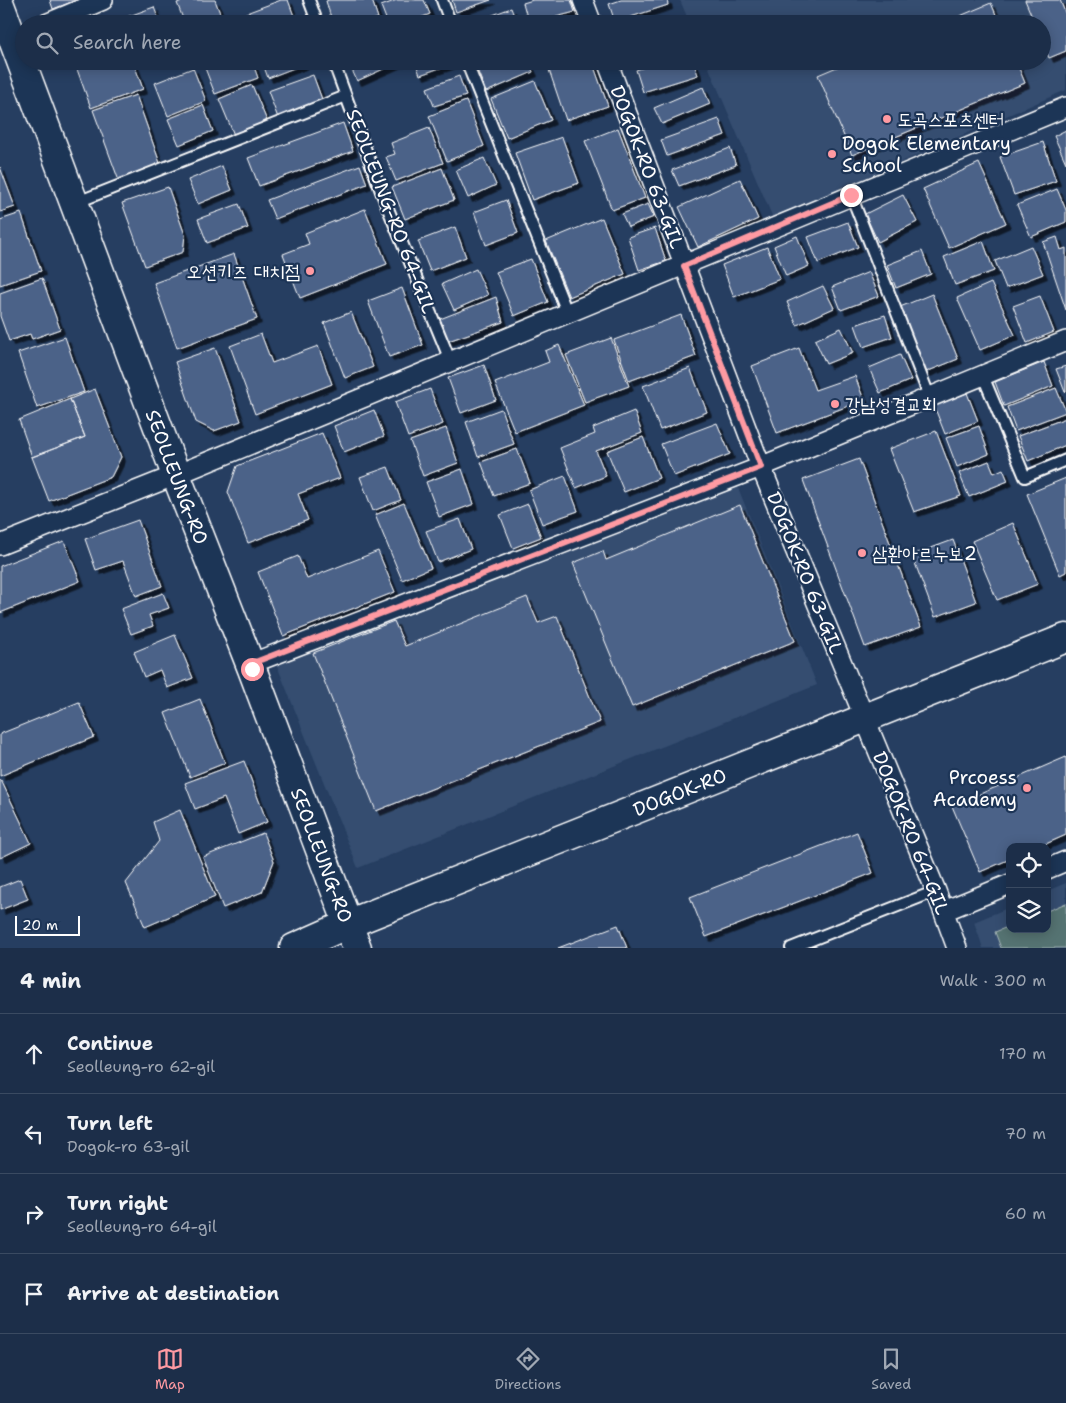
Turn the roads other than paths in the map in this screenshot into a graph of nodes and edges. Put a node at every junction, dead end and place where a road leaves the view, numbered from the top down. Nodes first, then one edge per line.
1 (103, 0) edge
2 (309, 0) edge
3 (442, 0) edge
4 (583, 0) edge
5 (0, 5) edge
6 (67, 15) edge
7 (315, 15) edge
8 (448, 15) edge
9 (589, 15) edge
10 (12, 38) edge
11 (24, 70) edge
12 (336, 70) edge
13 (470, 70) edge
14 (610, 70) edge
15 (346, 96) junction
16 (1066, 107) edge
17 (851, 195) junction
18 (74, 203) junction
19 (684, 266) junction
20 (567, 312) junction
21 (1066, 341) edge
22 (450, 360) junction
23 (983, 376) junction
24 (930, 398) junction
25 (1066, 460) edge
26 (761, 467) junction
27 (176, 475) junction
28 (0, 545) edge
29 (1066, 638) edge
30 (250, 664) junction
31 (865, 719) junction
32 (1066, 861) edge
33 (1051, 867) edge
34 (1006, 886) edge
35 (936, 891) junction
36 (944, 912) junction
37 (352, 936) edge
38 (294, 948) edge
39 (791, 948) edge
40 (957, 948) edge

1 - 6 street
2 - 7 lane
3 - 8 lane
4 - 9 street
5 - 10 main road, SEOLLEUNG-RO
11 - 18 main road, SEOLLEUNG-RO
12 - 15 lane, SEOLLEUNG-RO 64-GIL
13 - 20 lane
14 - 19 street, DOGOK-RO 63-GIL
15 - 18 lane
15 - 22 lane, SEOLLEUNG-RO 64-GIL
16 - 17 street
17 - 19 street
17 - 24 lane
18 - 27 main road, SEOLLEUNG-RO
19 - 20 street
19 - 26 street, DOGOK-RO 63-GIL
20 - 22 street
21 - 23 street
22 - 27 street
23 - 24 street
23 - 25 lane
24 - 26 street
26 - 30 street
26 - 31 street, DOGOK-RO 63-GIL
27 - 28 street
27 - 30 main road, SEOLLEUNG-RO
29 - 31 main road, DOGOK-RO
30 - 37 main road, SEOLLEUNG-RO
31 - 35 street, DOGOK-RO 64-GIL
31 - 37 main road, DOGOK-RO
32 - 33 street
34 - 36 street
35 - 36 street, DOGOK-RO 64-GIL
35 - 39 lane
36 - 40 street, DOGOK-RO 64-GIL
37 - 38 main road, DOGOK-RO

